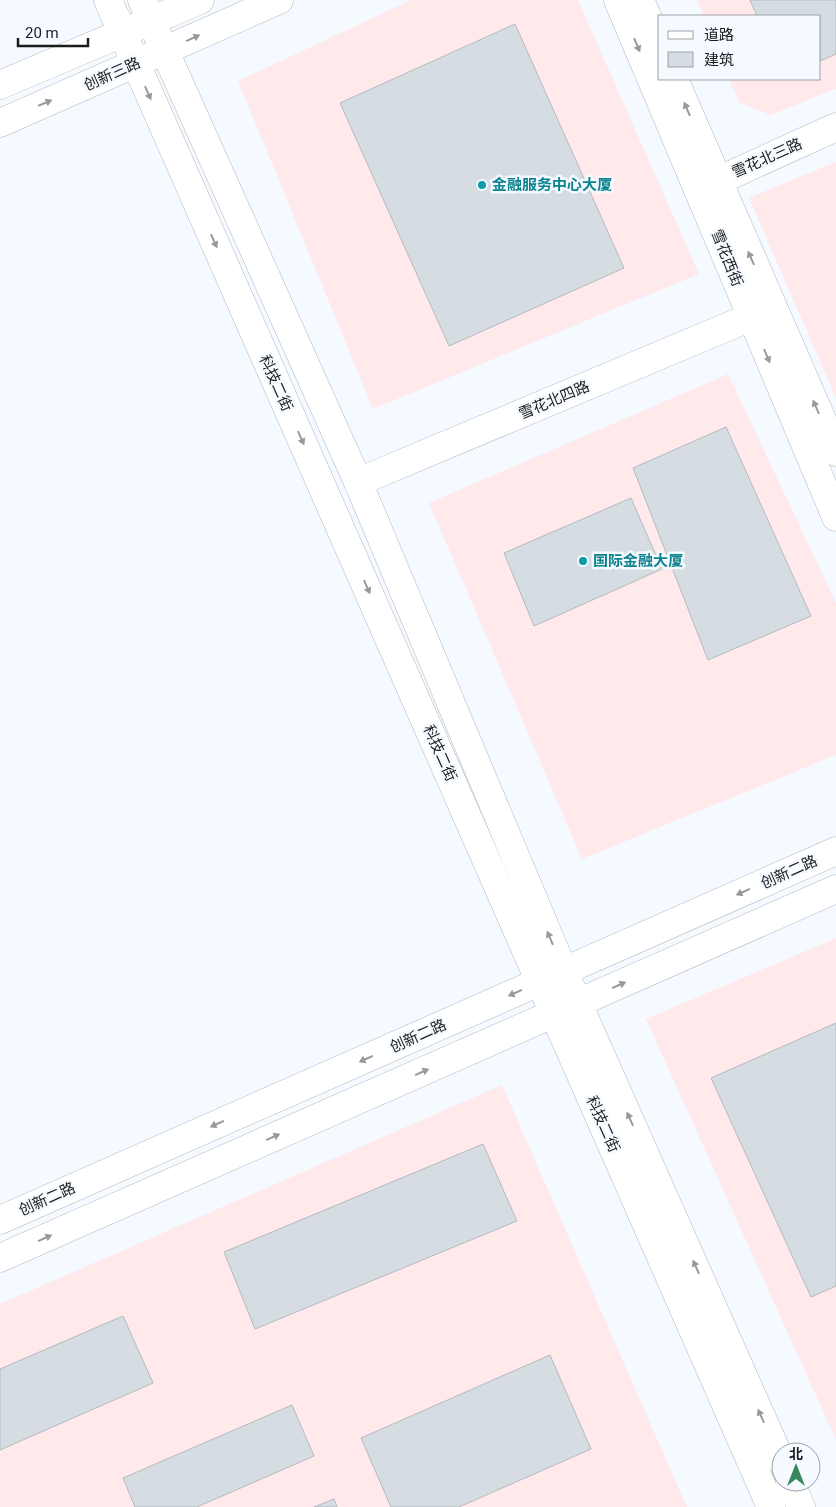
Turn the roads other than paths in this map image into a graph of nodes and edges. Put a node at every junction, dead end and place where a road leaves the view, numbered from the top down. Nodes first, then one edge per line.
1 (108, 0) edge
2 (200, 0) edge
3 (279, 0) edge
4 (618, 0) edge
5 (640, 0) edge
6 (146, 11) edge
7 (122, 33) junction
8 (658, 41) edge
9 (163, 51) junction
10 (136, 64) junction
11 (674, 80) edge
12 (0, 85) edge
13 (0, 123) edge
14 (836, 127) edge
15 (708, 185) junction
16 (751, 317) junction
17 (836, 452) edge
18 (358, 482) junction
19 (836, 517) edge
20 (836, 851) edge
21 (836, 889) edge
22 (552, 976) junction
23 (579, 1002) junction
24 (554, 1013) junction
25 (0, 1220) edge
26 (0, 1258) edge
27 (773, 1442) edge
28 (794, 1492) edge
29 (771, 1507) edge
30 (801, 1507) edge

1 - 7 main road, 科技二街
2 - 6 main road
9 -> 3 main road, 创新三路
4 -> 15 main road, 雪花西街
5 - 8 main road
6 - 7 main road
6 - 9 main road, 科技二街
7 - 10 main road, 科技二街
7 - 12 main road
9 - 10 main road, 创新三路
9 - 18 main road, 科技二街
13 -> 10 main road, 创新三路
10 -> 22 main road, 科技二街
15 -> 11 main road, 雪花西街
14 - 15 main road, 雪花北三路
15 - 16 main road, 雪花西街
17 -> 15 main road, 雪花西街
16 - 18 main road, 雪花北四路
16 -> 19 main road, 雪花西街
22 -> 18 main road, 科技二街
20 -> 22 main road, 创新二路
23 -> 21 main road
22 - 23 main road, 科技二街
22 - 24 main road, 科技二街
22 -> 25 main road, 创新二路
23 - 24 main road
27 -> 23 main road, 科技二街
26 -> 24 main road
24 - 29 main road, 科技二街
28 - 30 main road

